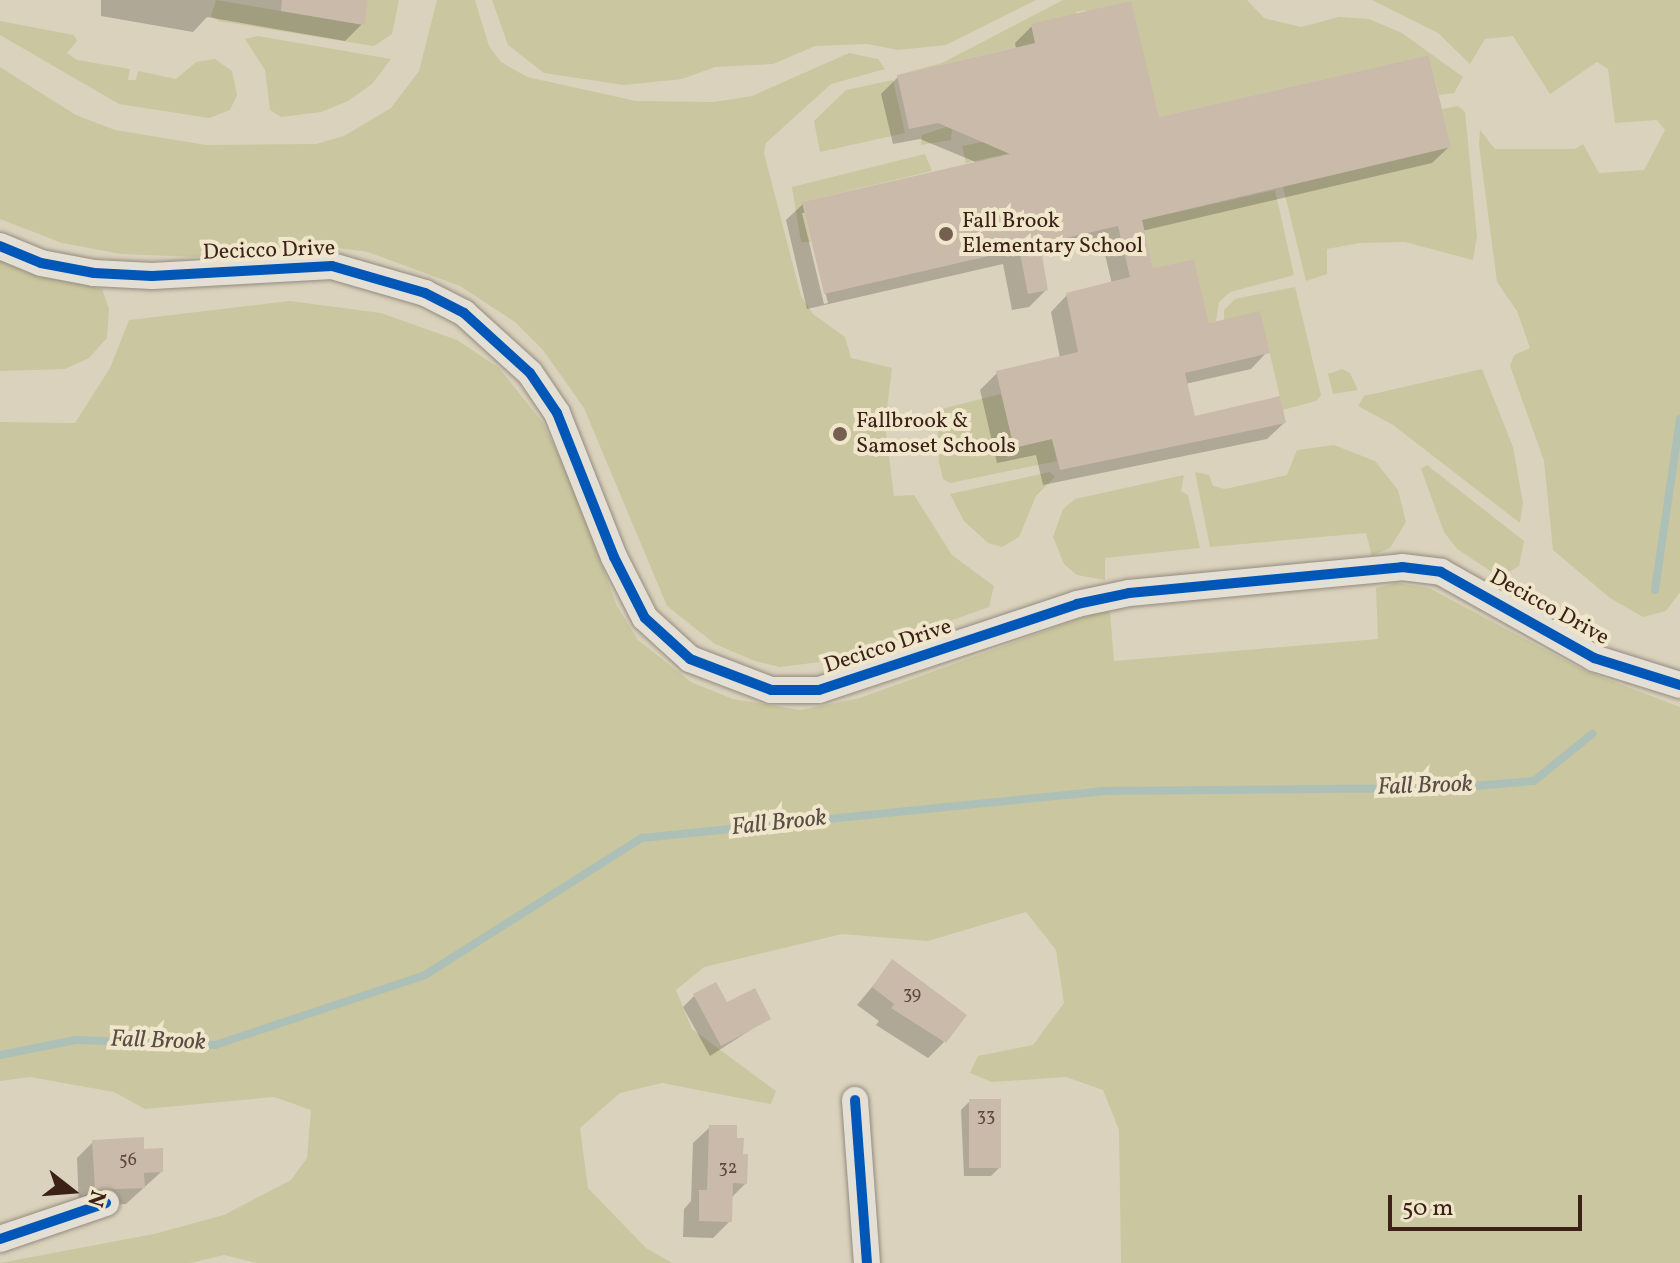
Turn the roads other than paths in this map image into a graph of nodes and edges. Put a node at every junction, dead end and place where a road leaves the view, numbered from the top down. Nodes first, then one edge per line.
1 (0, 246) edge
2 (1680, 685) edge
3 (855, 1100) dead end
4 (106, 1203) dead end
5 (0, 1239) edge
6 (867, 1263) edge

1 - 2 street, Decicco Drive
3 - 6 street
4 - 5 street

